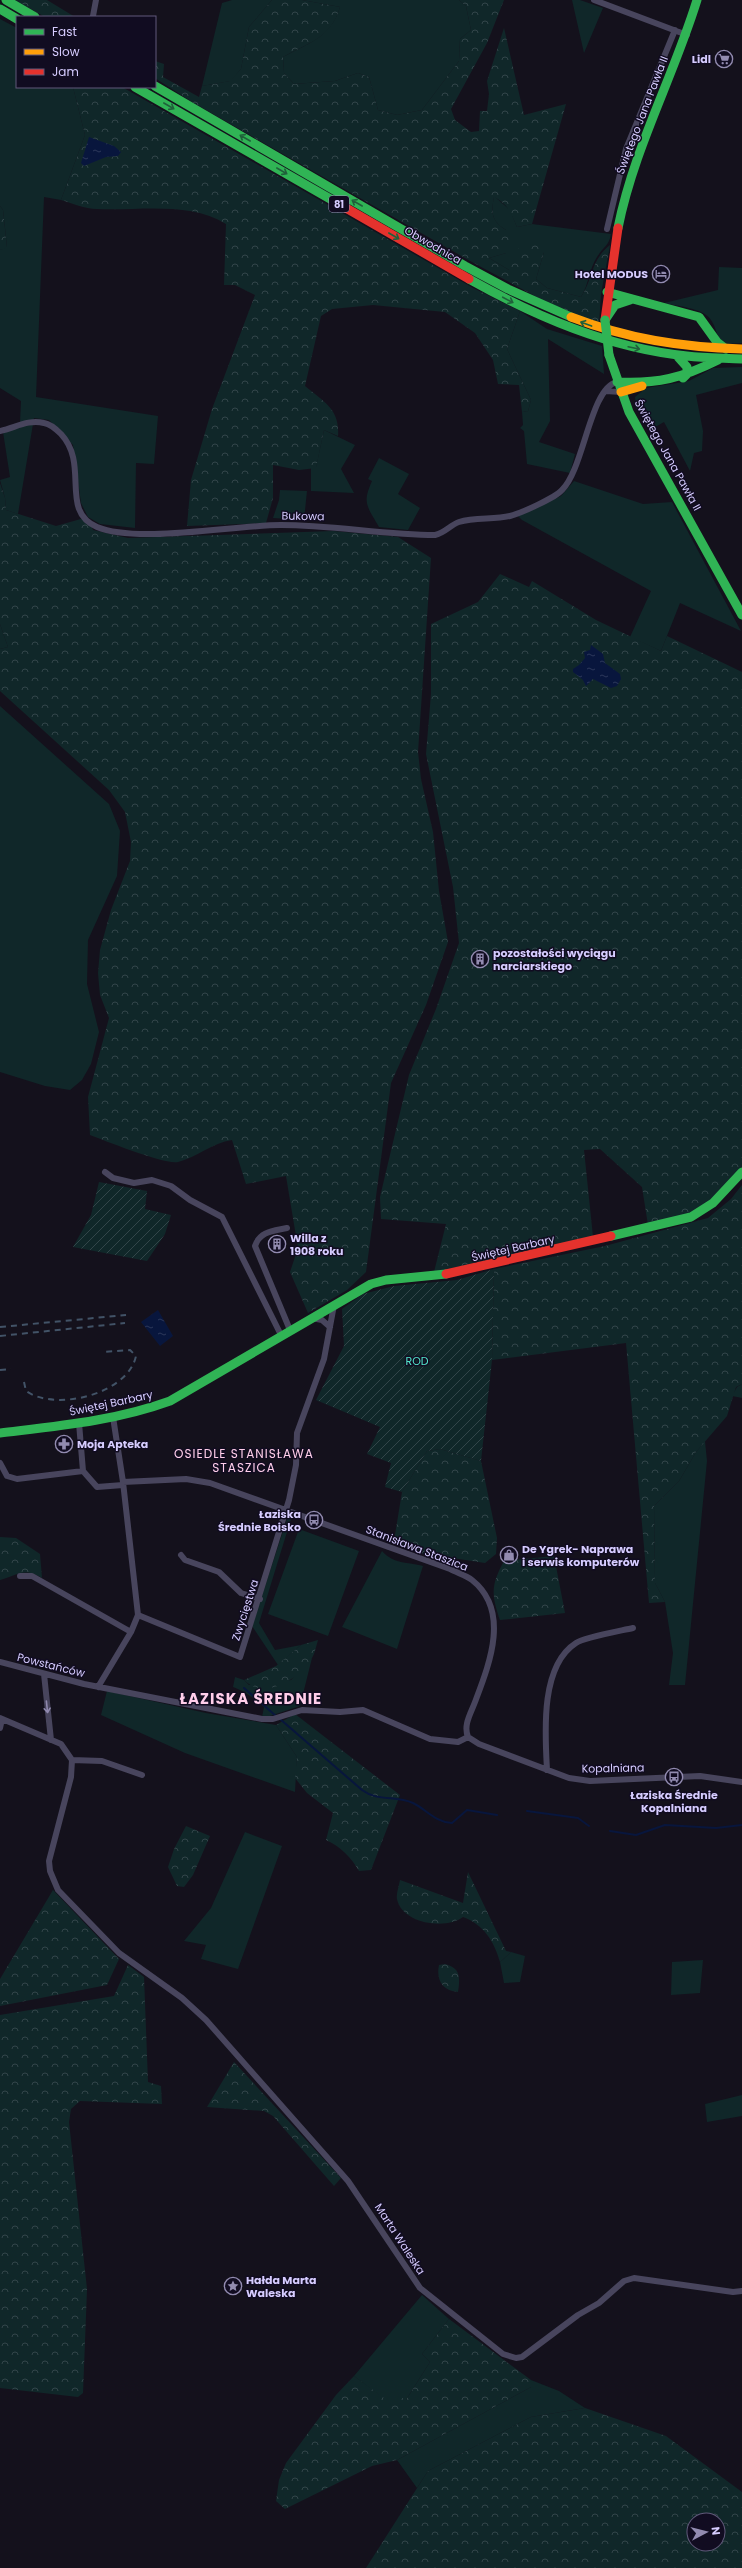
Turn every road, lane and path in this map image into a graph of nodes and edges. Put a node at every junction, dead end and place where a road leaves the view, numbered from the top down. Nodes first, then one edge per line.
1 (6, 0) edge
2 (96, 0) edge
3 (594, 0) edge
4 (697, 0) edge
5 (0, 9) edge
6 (33, 16) edge
7 (93, 16) dead end
8 (16, 18) edge
9 (675, 30) junction
10 (687, 35) junction
11 (156, 87) edge
12 (137, 88) edge
13 (607, 229) dead end
14 (607, 292) junction
15 (630, 300) junction
16 (605, 320) junction
17 (708, 331) junction
18 (692, 348) junction
19 (728, 350) junction
20 (742, 350) edge
21 (678, 356) junction
22 (742, 359) edge
23 (720, 360) junction
24 (683, 378) junction
25 (617, 382) junction
26 (650, 383) junction
27 (606, 391) junction
28 (621, 392) junction
29 (0, 431) edge
30 (742, 615) edge
31 (105, 1172) dead end
32 (742, 1172) edge
33 (287, 1228) dead end
34 (334, 1304) junction
35 (310, 1318) junction
36 (330, 1328) junction
37 (290, 1330) junction
38 (281, 1335) junction
39 (113, 1417) junction
40 (78, 1423) junction
41 (0, 1433) edge
42 (0, 1463) edge
43 (83, 1471) junction
44 (123, 1484) junction
45 (286, 1510) junction
46 (181, 1555) dead end
47 (20, 1576) dead end
48 (260, 1599) junction
49 (138, 1615) junction
50 (633, 1628) dead end
51 (131, 1632) junction
52 (0, 1662) edge
53 (44, 1674) junction
54 (98, 1687) junction
55 (1, 1718) edge
56 (0, 1728) edge
57 (468, 1737) junction
58 (51, 1740) junction
59 (72, 1760) junction
60 (547, 1770) junction
61 (142, 1775) dead end
62 (742, 1782) edge
63 (742, 2291) edge

1 - 6 main road
2 - 7 street
3 - 9 street
4 - 10 main road, Świętego Jana Pawła II
5 - 8 main road
9 - 10 street
9 - 13 street, Świętego Jana Pawła II
10 - 14 main road, Świętego Jana Pawła II
18 -> 11 main road, Obwodnica / 81
12 -> 21 main road, Obwodnica / 81
14 - 15 main road
14 - 16 main road, Świętego Jana Pawła II
15 - 16 main road
15 - 17 main road
16 - 25 main road, Świętego Jana Pawła II, bridge
17 - 18 main road
17 - 19 main road
18 - 19 main road, Obwodnica / 81
19 - 20 main road, Obwodnica / 81
21 - 23 main road, Obwodnica / 81
21 - 24 main road
22 - 23 main road, Obwodnica / 81
23 - 24 main road
24 - 26 main road
25 - 26 main road
25 - 27 street, Bukowa
25 - 28 main road, Świętego Jana Pawła II
26 - 28 main road
27 - 28 street
27 - 29 street, Bukowa
28 - 30 main road, Świętego Jana Pawła II
31 - 38 street
32 - 34 main road, Świętej Barbary
33 - 37 street
34 - 35 main road, Świętej Barbary
34 - 36 street
35 - 36 street
35 - 37 main road, Świętej Barbary
36 - 45 street
37 - 38 main road, Świętej Barbary
38 - 39 main road, Świętej Barbary
39 - 40 main road, Świętej Barbary
39 - 44 street
40 - 41 main road, Świętej Barbary
40 - 43 street
42 - 43 street
43 - 44 street, Stanisława Staszica
44 - 45 street, Stanisława Staszica
44 - 49 street
45 - 48 street, Zwycięstwa
45 - 57 street, Stanisława Staszica
46 - 48 street
47 - 51 street
48 - 49 street, Zwycięstwa
49 - 51 street
50 - 60 street
51 - 54 street
52 - 53 street, Powstańców
53 - 54 street, Powstańców
53 -> 58 street
54 - 57 street, Powstańców
55 - 56 street
55 - 58 street
57 - 60 street, Kopalniana
58 - 59 street
59 - 61 street
59 - 63 street, Marta Waleska
60 - 62 street, Kopalniana

